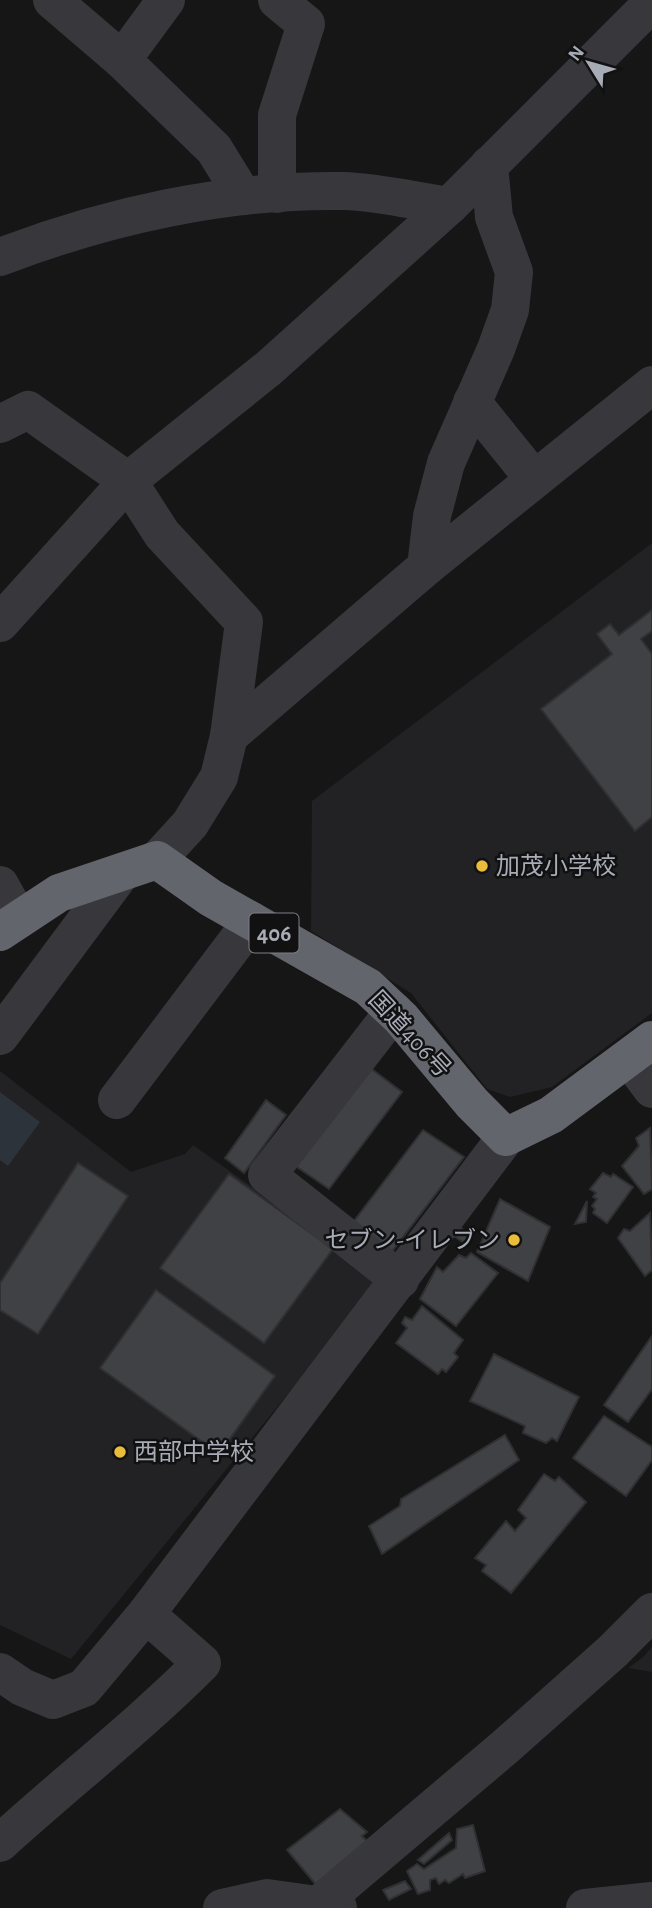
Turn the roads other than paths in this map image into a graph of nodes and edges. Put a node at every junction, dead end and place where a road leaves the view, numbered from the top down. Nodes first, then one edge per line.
1 (52, 0) edge
2 (166, 0) edge
3 (276, 0) edge
4 (645, 22) edge
5 (122, 60) junction
6 (489, 165) junction
7 (260, 195) junction
8 (449, 206) junction
9 (0, 257) edge
10 (652, 385) edge
11 (472, 402) junction
12 (0, 424) edge
13 (534, 480) junction
14 (128, 481) junction
15 (426, 567) junction
16 (0, 623) edge
17 (229, 736) junction
18 (140, 866) junction
19 (0, 885) edge
20 (252, 921) junction
21 (9, 926) edge
22 (394, 1012) junction
23 (0, 1036) edge
24 (641, 1049) edge
25 (652, 1090) edge
26 (117, 1100) dead end
27 (506, 1137) junction
28 (400, 1280) junction
29 (652, 1612) edge
30 (146, 1614) junction
31 (0, 1672) edge
32 (0, 1843) edge
33 (652, 1901) edge
34 (222, 1908) edge
35 (324, 1908) edge
36 (585, 1908) edge

1 - 5 street
2 - 5 street
3 - 7 street
4 - 6 street
5 - 7 street
6 - 8 street
6 - 11 street
7 - 8 street
7 - 9 street
8 - 14 street
10 - 13 street
11 - 13 street
11 - 15 street
12 - 14 street
13 - 15 street
14 - 16 street
14 - 17 street
15 - 17 street
17 - 18 street
18 - 20 highway, 国道406号 / 406
18 - 21 highway
18 - 23 street
19 - 21 street
20 - 22 highway, 国道406号 / 406
20 - 26 street
22 - 27 highway, 国道406号 / 406
22 - 28 street
24 - 25 street
24 - 27 highway
27 - 28 street
28 - 30 street
29 - 35 street
30 - 31 street
30 - 32 street
33 - 36 street
34 - 35 street

